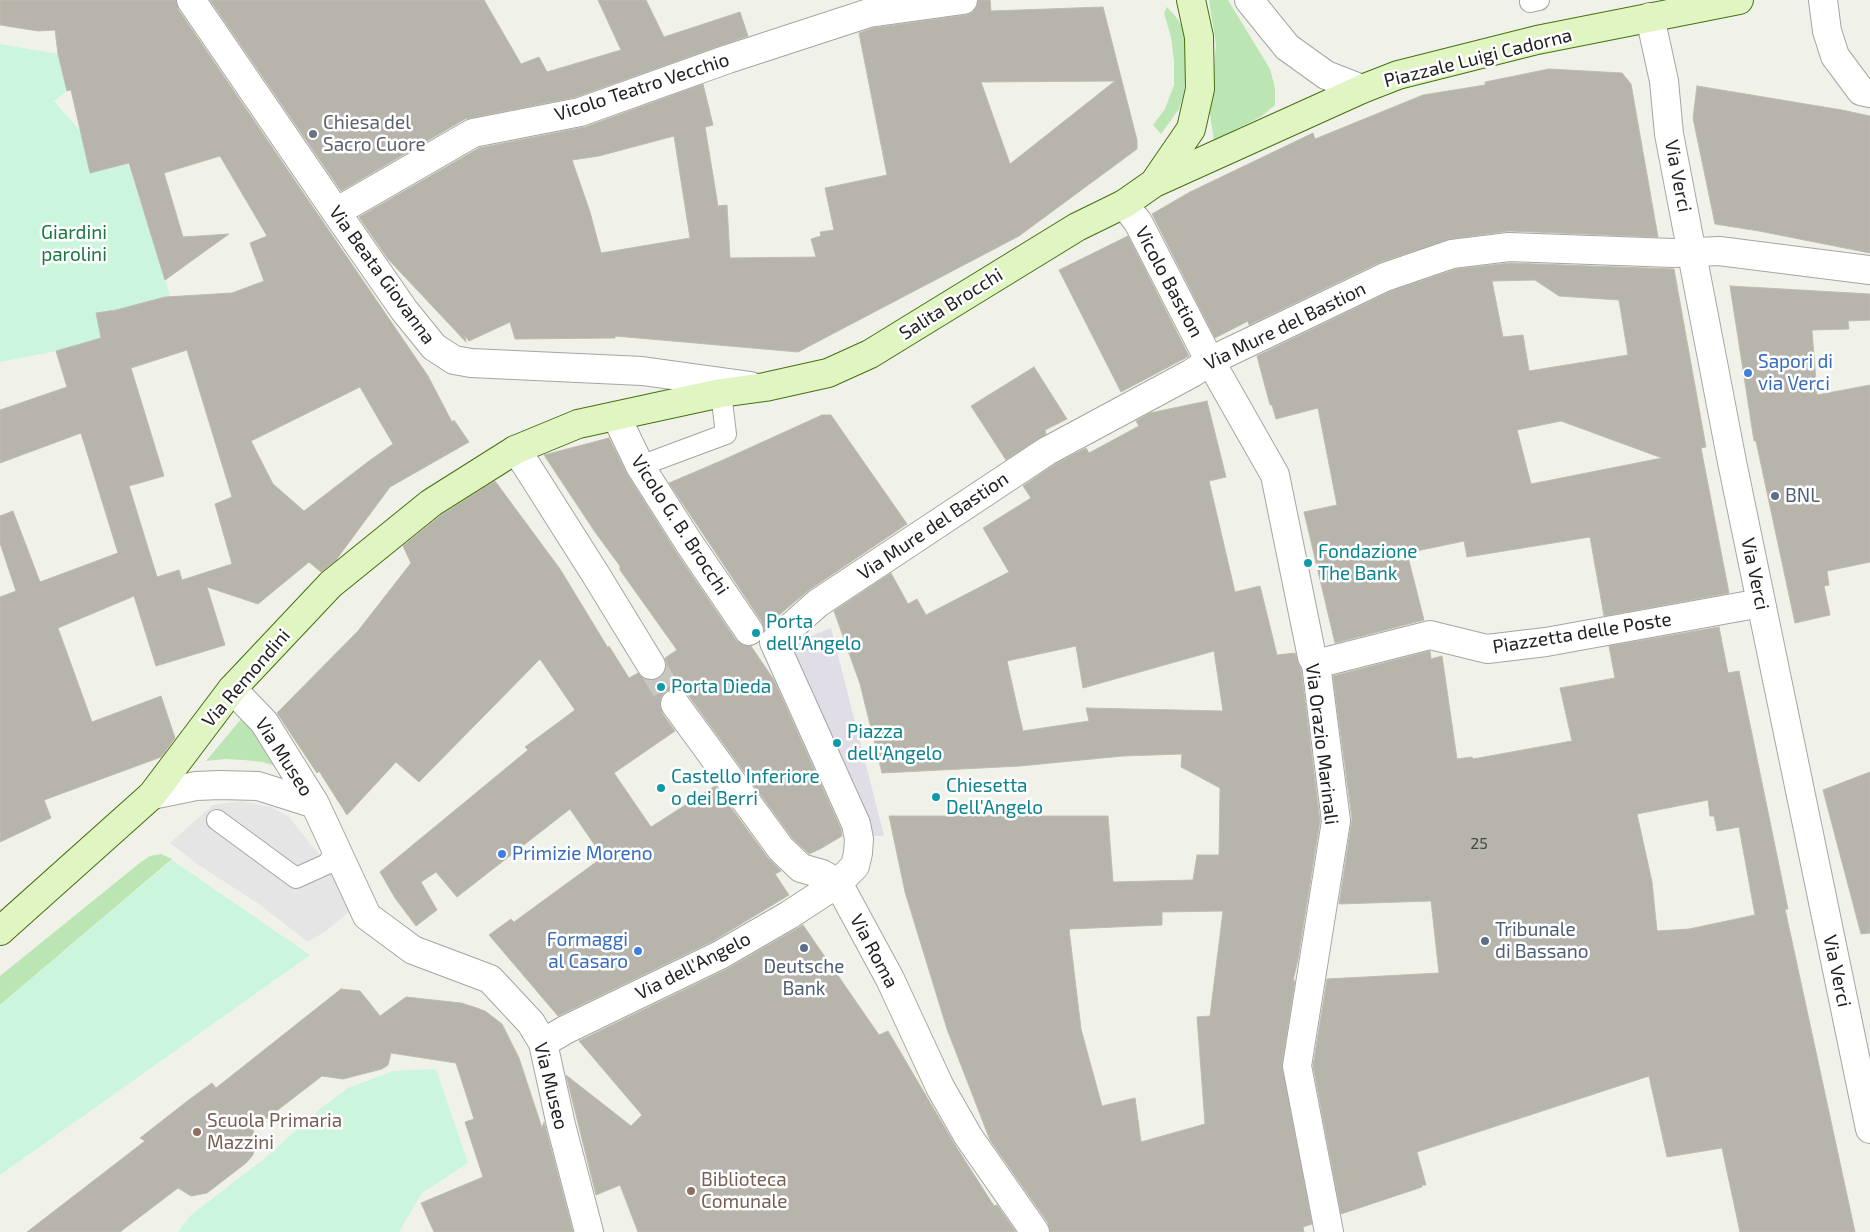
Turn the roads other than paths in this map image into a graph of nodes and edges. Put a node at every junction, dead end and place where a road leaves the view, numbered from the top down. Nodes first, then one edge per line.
1 (191, 0) edge
2 (963, 0) edge
3 (1191, 0) edge
4 (1249, 0) edge
5 (1739, 0) edge
6 (1823, 0) edge
7 (1650, 17) junction
8 (1362, 89) junction
9 (1870, 93) edge
10 (1154, 183) junction
11 (1124, 204) junction
12 (336, 212) junction
13 (1693, 251) junction
14 (1870, 270) edge
15 (1210, 361) junction
16 (765, 388) junction
17 (721, 393) junction
18 (616, 416) junction
19 (515, 450) junction
20 (640, 466) junction
21 (1761, 603) junction
22 (766, 644) junction
23 (1316, 664) junction
24 (651, 665) tunnel mouth
25 (232, 688) junction
26 (675, 704) tunnel mouth
27 (152, 795) junction
28 (314, 804) junction
29 (217, 820) dead end
30 (337, 849) junction
31 (838, 883) junction
32 (0, 931) edge
33 (543, 1043) junction
34 (1870, 1129) edge
35 (589, 1232) edge
36 (1035, 1232) edge
37 (1329, 1232) edge

1 - 12 street, Via Beata Giovanna
2 - 12 street, Vicolo Teatro Vecchio
3 - 10 main road
4 - 8 street, Piazzale Luigi Cadorna
5 - 7 main road, Piazzale Luigi Cadorna
6 - 9 street
7 - 8 main road, Piazzale Luigi Cadorna
7 - 13 street, Via Verci
8 - 10 main road, Salita Brocchi
10 - 11 main road, Salita Brocchi
11 - 15 street, Vicolo Bastion
11 - 16 main road, Salita Brocchi
12 - 16 street, Via Beata Giovanna
13 - 14 street, Via Mure del Bastion
13 - 15 street, Via Mure del Bastion
13 - 21 street, Via Verci
15 - 22 street, Via Mure del Bastion
15 - 23 street, Via Orazio Marinali
16 - 17 main road, Salita Brocchi
17 - 18 main road, Salita Brocchi
17 - 20 lane
18 - 19 main road, Salita Brocchi
18 - 20 street, Vicolo G. B. Brocchi
19 - 24 street
19 - 25 main road, Via Remondini
20 - 22 street, Vicolo G. B. Brocchi
21 - 23 street, Piazzetta delle Poste
21 - 34 street, Via Verci
22 - 31 street, Vicolo G. B. Brocchi
23 - 37 street, Via Orazio Marinali
25 - 27 main road, Via Remondini
25 - 28 street, Via Museo
26 - 31 street
27 - 28 street, Via Museo
27 - 32 main road, Via Remondini
28 - 30 street, Via Museo
29 - 30 lane
30 - 33 street, Via Museo
31 - 33 street, Via dell'Angelo
31 - 36 street, Via Roma
33 - 35 street, Via Museo

